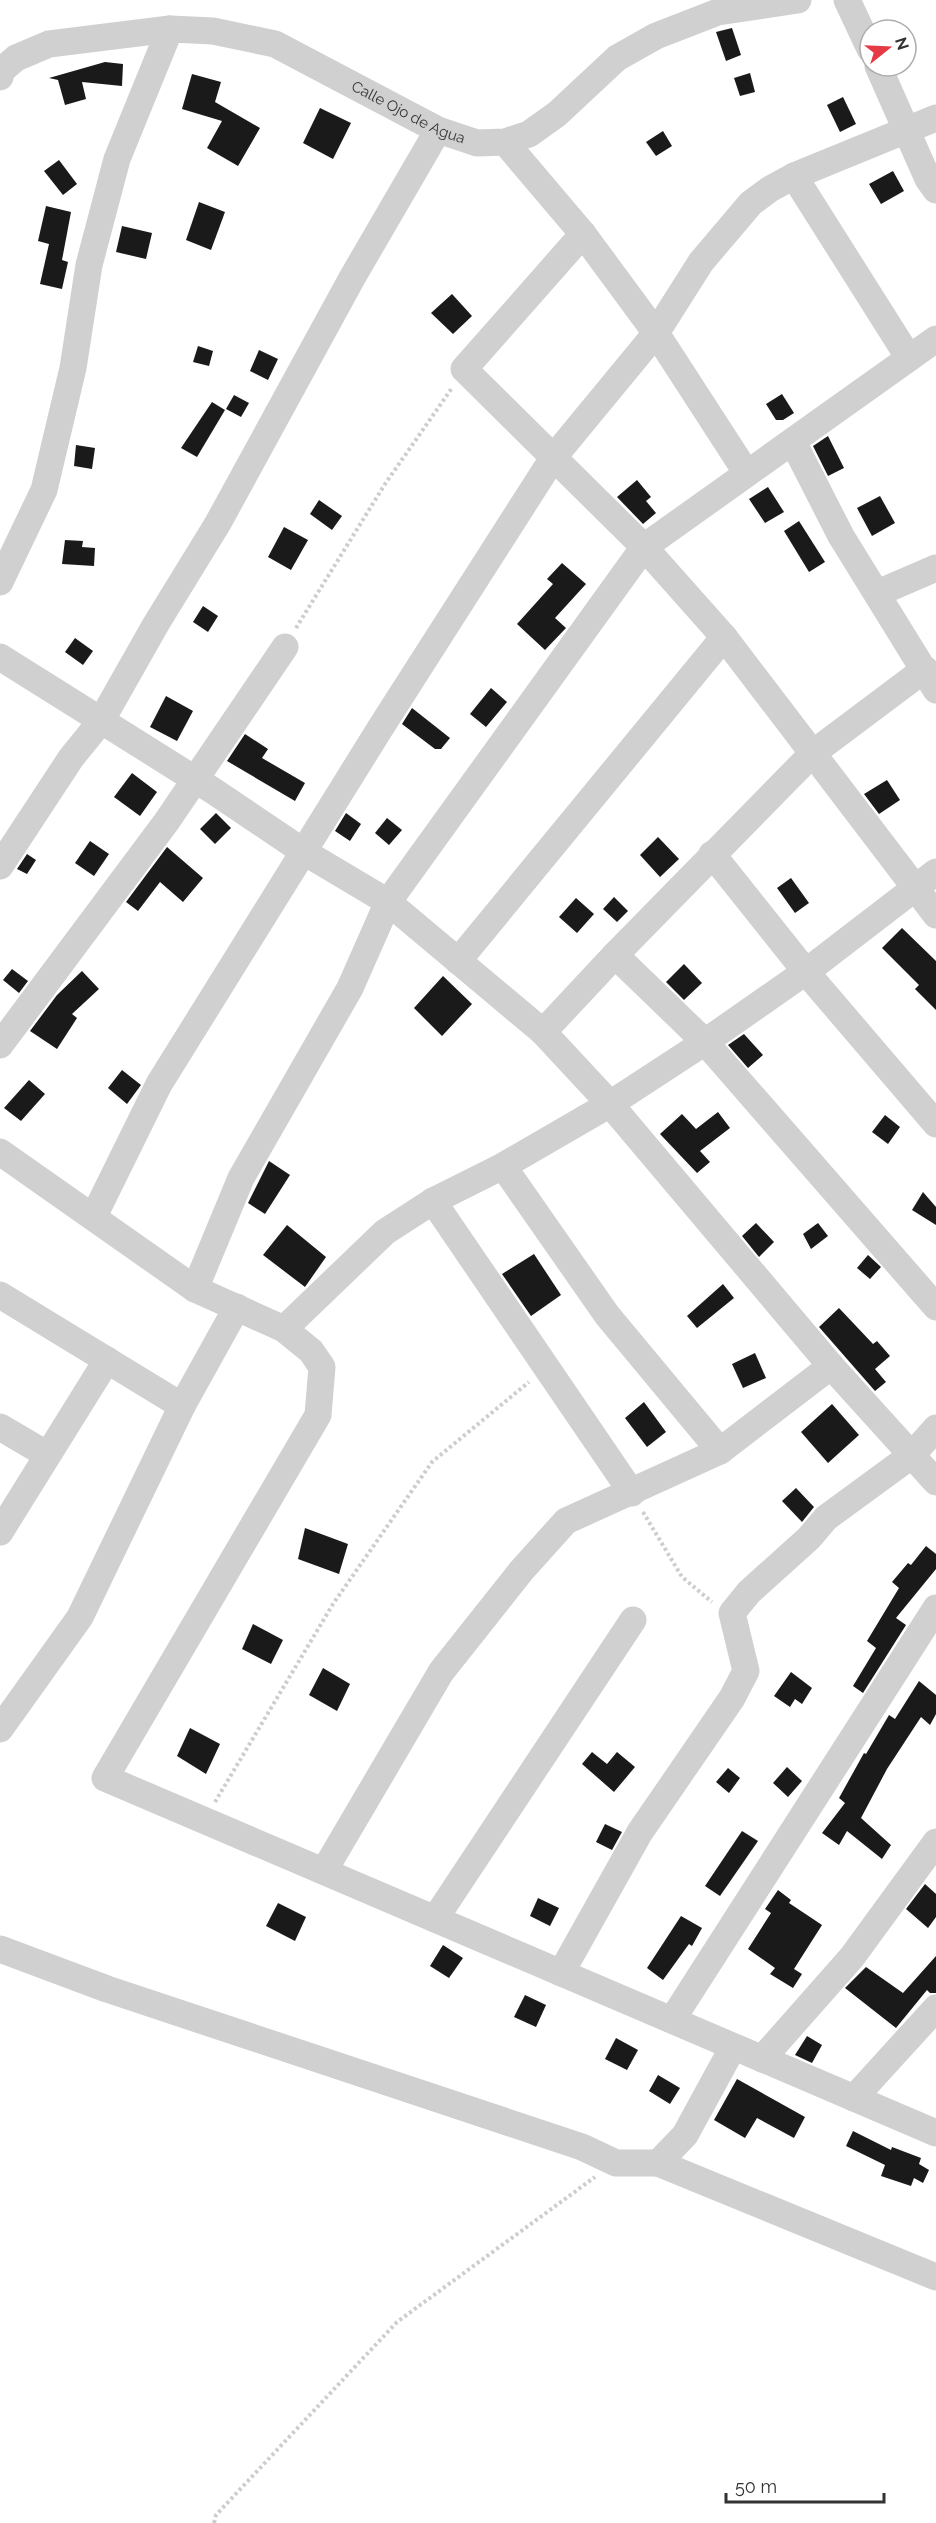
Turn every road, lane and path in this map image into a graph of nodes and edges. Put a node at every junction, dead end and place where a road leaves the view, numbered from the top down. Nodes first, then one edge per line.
1 (798, 0) edge
2 (847, 0) edge
3 (858, 23) edge
4 (170, 29) junction
5 (1, 72) edge
6 (883, 78) edge
7 (936, 118) edge
8 (438, 130) junction
9 (905, 130) junction
10 (505, 142) junction
11 (794, 176) junction
12 (936, 190) edge
13 (583, 234) junction
14 (656, 333) junction
15 (936, 339) edge
16 (909, 358) junction
17 (464, 369) junction
18 (793, 442) junction
19 (553, 458) junction
20 (746, 472) junction
21 (644, 547) junction
22 (936, 568) edge
23 (0, 582) edge
24 (878, 593) junction
25 (724, 637) junction
26 (285, 647) joint
27 (0, 657) edge
28 (930, 680) edge
29 (101, 721) junction
30 (813, 753) junction
31 (194, 779) junction
32 (304, 852) junction
33 (712, 854) junction
34 (0, 866) edge
35 (926, 881) edge
36 (388, 902) junction
37 (936, 915) edge
38 (615, 954) junction
39 (458, 961) junction
40 (806, 972) junction
41 (543, 1032) junction
42 (705, 1042) junction
43 (0, 1045) edge
44 (610, 1104) junction
45 (936, 1124) edge
46 (0, 1152) edge
47 (503, 1166) junction
48 (433, 1201) junction
49 (94, 1216) junction
50 (195, 1288) junction
51 (0, 1295) edge
52 (237, 1307) junction
53 (936, 1307) edge
54 (284, 1329) junction
55 (107, 1360) junction
56 (831, 1366) junction
57 (546, 1368) junction
58 (182, 1406) junction
59 (0, 1427) edge
60 (936, 1428) edge
61 (720, 1451) junction
62 (46, 1454) junction
63 (912, 1455) junction
64 (936, 1482) edge
65 (632, 1493) junction
66 (0, 1532) edge
67 (936, 1608) edge
68 (732, 1613) junction
69 (633, 1620) dead end
70 (3, 1720) edge
71 (204, 1820) junction
72 (936, 1842) edge
73 (324, 1871) junction
74 (435, 1919) junction
75 (0, 1949) edge
76 (561, 1973) junction
77 (936, 2008) edge
78 (672, 2020) junction
79 (733, 2048) junction
80 (762, 2059) junction
81 (854, 2098) junction
82 (936, 2133) edge
83 (616, 2163) junction
84 (658, 2163) junction
85 (936, 2277) edge
86 (214, 2523) edge

1 - 10 street, Calle Ojo de Agua
2 - 3 street
4 - 5 street, Calle Ojo de Agua
4 - 8 street, Calle Ojo de Agua
4 - 23 street
6 - 9 street
7 - 9 street
8 - 10 street, Calle Ojo de Agua
8 - 29 street
9 - 11 street
9 - 12 street
10 - 13 street
11 - 14 street
11 - 16 street
13 - 14 street
13 - 17 street
14 - 19 street
14 - 20 street
15 - 16 street
16 - 18 street
17 - 19 street
17 - 26 path
18 - 20 street
18 - 24 street
19 - 21 street
19 - 32 street
20 - 21 street
21 - 25 street
21 - 36 street
22 - 24 street
24 - 28 street
25 - 30 street
25 - 39 street
26 - 31 street
27 - 29 street
28 - 30 street
29 - 31 street
29 - 34 street
30 - 33 street
30 - 35 street
31 - 32 street
31 - 43 street
32 - 36 street
32 - 49 street
33 - 38 street
33 - 40 street
35 - 37 street
35 - 40 street
36 - 39 street
36 - 50 street
38 - 41 street
38 - 42 street
39 - 41 street
40 - 42 street
40 - 45 street
41 - 44 street
42 - 44 street
42 - 53 street
44 - 47 street
44 - 56 street
46 - 49 street
47 - 48 street
47 - 61 street
48 - 54 street
48 - 57 street
49 - 50 street
50 - 52 street
51 - 55 street
52 - 54 street
52 - 58 street
54 - 71 street
55 - 58 street
55 - 62 street
56 - 61 street
56 - 63 street
57 - 65 street
57 - 71 path
58 - 70 street
59 - 62 street
60 - 63 street
61 - 65 street
62 - 66 street
63 - 64 street
63 - 68 street
65 - 68 path
65 - 73 street
67 - 78 street
68 - 76 street
69 - 74 street
71 - 73 street
72 - 80 street
73 - 74 street
74 - 76 street
75 - 83 street
76 - 78 street
77 - 81 street
78 - 79 street
79 - 80 street
79 - 84 street
80 - 81 street
81 - 82 street
83 - 84 street
83 - 86 path
84 - 85 street

